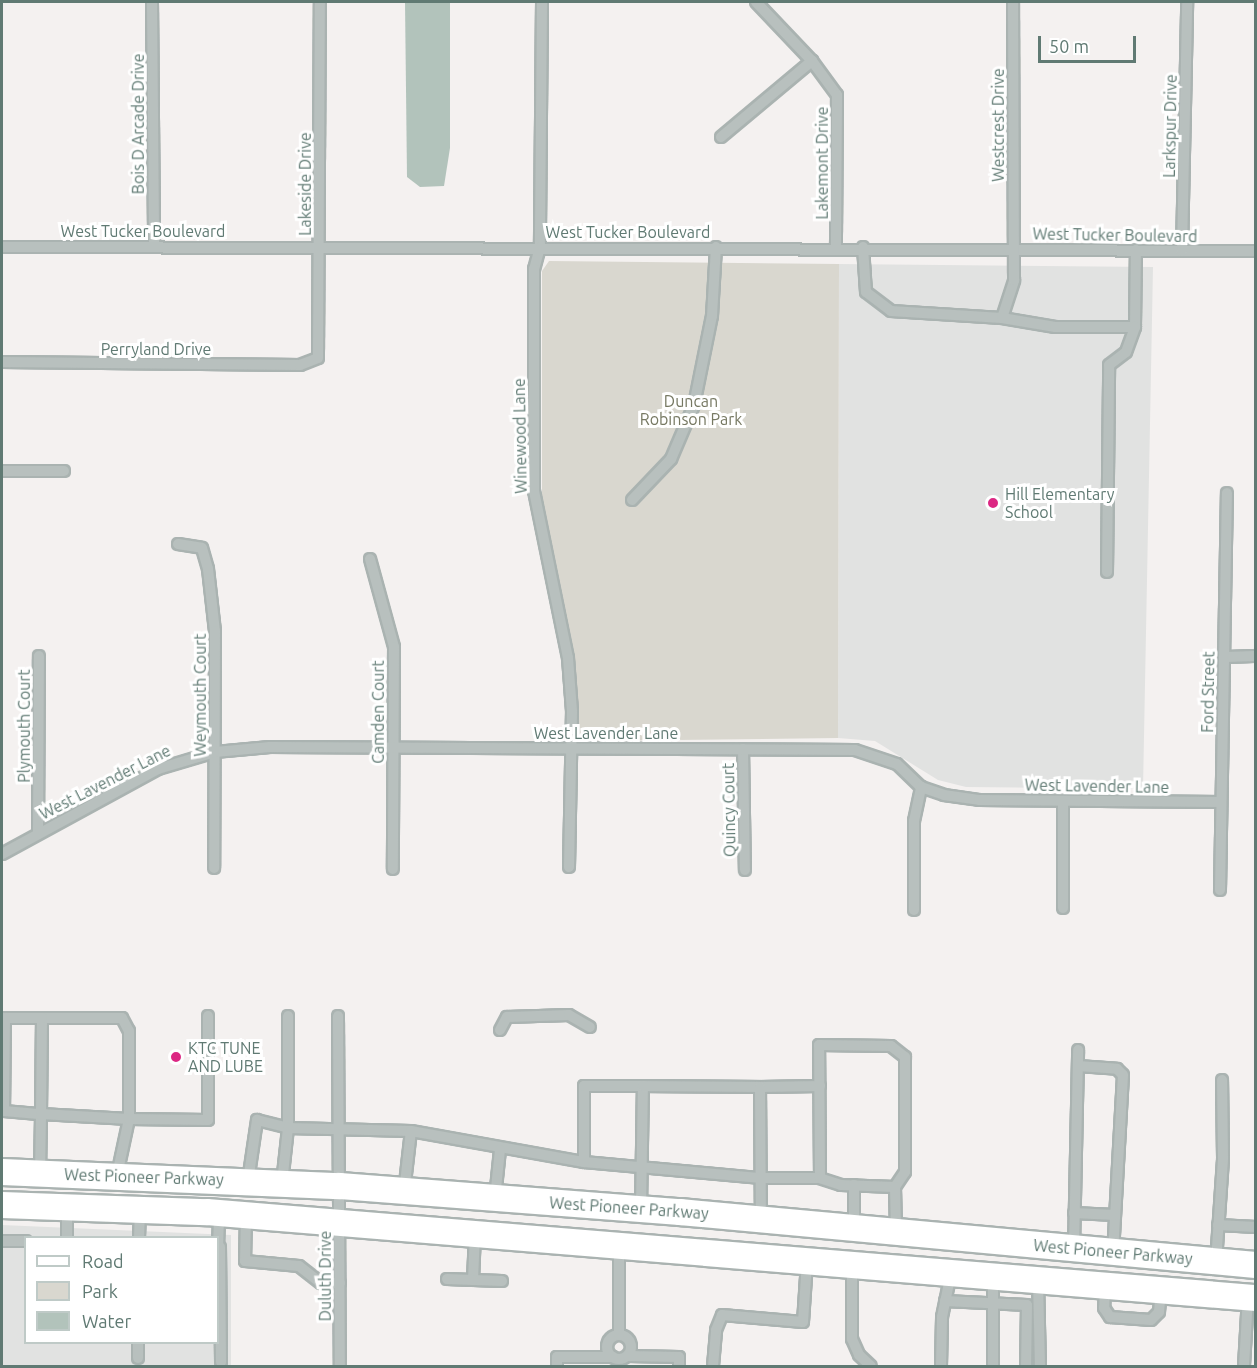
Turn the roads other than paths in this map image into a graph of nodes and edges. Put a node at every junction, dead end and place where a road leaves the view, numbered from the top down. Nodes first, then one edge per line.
1 (152, 2) edge
2 (320, 2) edge
3 (542, 2) edge
4 (756, 2) edge
5 (1013, 2) edge
6 (1187, 2) edge
7 (812, 60) junction
8 (721, 137) dead end
9 (2, 246) edge
10 (154, 246) junction
11 (320, 247) junction
12 (716, 247) junction
13 (836, 247) junction
14 (540, 248) junction
15 (863, 248) junction
16 (1014, 249) junction
17 (1136, 250) junction
18 (1182, 251) junction
19 (1256, 251) edge
20 (1002, 318) junction
21 (1135, 327) junction
22 (310, 362) joint
23 (2, 363) edge
24 (2, 471) edge
25 (64, 471) dead end
26 (1227, 493) dead end
27 (632, 500) dead end
28 (178, 544) dead end
29 (370, 559) dead end
30 (1107, 572) dead end
31 (39, 656) dead end
32 (1256, 656) edge
33 (1224, 657) junction
34 (571, 748) junction
35 (393, 749) junction
36 (743, 749) junction
37 (215, 752) junction
38 (921, 787) junction
39 (1063, 802) junction
40 (1221, 802) junction
41 (38, 833) junction
42 (2, 854) edge
43 (569, 867) dead end
44 (214, 868) dead end
45 (393, 869) dead end
46 (745, 870) dead end
47 (1220, 890) dead end
48 (1063, 908) dead end
49 (914, 910) dead end
50 (208, 1016) dead end
51 (288, 1016) dead end
52 (338, 1016) dead end
53 (42, 1018) junction
54 (590, 1027) dead end
55 (500, 1030) dead end
56 (1078, 1050) dead end
57 (1078, 1066) junction
58 (1222, 1080) dead end
59 (643, 1086) junction
60 (820, 1086) junction
61 (760, 1087) junction
62 (41, 1114) junction
63 (129, 1119) junction
64 (288, 1128) junction
65 (337, 1129) junction
66 (411, 1131) junction
67 (501, 1150) junction
68 (584, 1162) junction
69 (642, 1167) junction
70 (2, 1172) edge
71 (40, 1173) junction
72 (117, 1175) junction
73 (761, 1178) junction
74 (820, 1179) junction
75 (248, 1181) junction
76 (282, 1183) junction
77 (854, 1185) junction
78 (340, 1186) junction
79 (896, 1187) junction
80 (404, 1192) junction
81 (495, 1198) junction
82 (2, 1204) edge
83 (67, 1207) junction
84 (140, 1209) junction
85 (641, 1209) junction
86 (219, 1213) junction
87 (1074, 1213) junction
88 (246, 1215) junction
89 (1115, 1215) junction
90 (761, 1219) junction
91 (340, 1223) junction
92 (1218, 1225) junction
93 (1256, 1227) edge
94 (854, 1228) junction
95 (896, 1232) junction
96 (475, 1234) junction
97 (67, 1236) edge
98 (139, 1236) edge
99 (2, 1241) edge
100 (24, 1241) edge
101 (619, 1245) junction
102 (219, 1247) edge
103 (1074, 1248) junction
104 (1113, 1252) junction
105 (757, 1256) junction
106 (807, 1260) junction
107 (1216, 1262) junction
108 (852, 1264) junction
109 (1256, 1265) edge
110 (951, 1273) junction
111 (993, 1276) junction
112 (447, 1279) dead end
113 (473, 1280) junction
114 (1038, 1280) junction
115 (502, 1281) dead end
116 (340, 1283) junction
117 (1252, 1297) edge
118 (945, 1301) junction
119 (993, 1303) junction
120 (619, 1335) junction
121 (138, 1344) edge
122 (628, 1356) junction
123 (613, 1357) junction
124 (138, 1358) dead end
125 (222, 1362) dead end
126 (340, 1366) edge
127 (557, 1366) edge
128 (680, 1366) edge
129 (713, 1366) edge
130 (871, 1366) edge
131 (942, 1366) edge
132 (993, 1366) edge
133 (1026, 1366) edge
134 (1040, 1366) edge
135 (1244, 1366) edge

1 - 10 street, Bois D Arcade Drive
2 - 11 street, Lakeside Drive
3 - 14 street, Winewood Lane
4 - 7 street, Lakemont Drive
5 - 16 street, Westcrest Drive
6 - 18 street, Larkspur Drive
7 - 8 street
7 - 13 street, Lakemont Drive
9 - 10 street, West Tucker Boulevard
10 - 11 street, West Tucker Boulevard
11 - 14 street, West Tucker Boulevard
11 - 22 street, Lakeside Drive
12 - 13 street, West Tucker Boulevard
12 - 14 street, West Tucker Boulevard
12 - 27 street
13 - 15 street, West Tucker Boulevard
14 - 34 street, Winewood Lane
15 - 16 street, West Tucker Boulevard
15 - 20 street
16 - 17 street, West Tucker Boulevard
16 - 20 street, Westcrest Drive
17 - 18 street, West Tucker Boulevard
17 - 21 street
18 - 19 street, West Tucker Boulevard
20 - 21 street
21 - 30 street
22 - 23 street, Perryland Drive
24 - 25 street
26 - 33 street, Ford Street
28 - 37 street, Weymouth Court
29 - 35 street, Camden Court
31 - 41 street, Plymouth Court
32 - 33 street
33 - 40 street, Ford Street
34 - 35 street, West Lavender Lane
34 - 36 street, West Lavender Lane
34 - 43 street, Winewood Lane
35 - 37 street, West Lavender Lane
35 - 45 street, Camden Court
36 - 38 street, West Lavender Lane
36 - 46 street, Quincy Court
37 - 41 street, West Lavender Lane
37 - 44 street, Weymouth Court
38 - 39 street, West Lavender Lane
38 - 49 street
39 - 40 street, West Lavender Lane
39 - 48 street
40 - 47 street, Ford Street
41 - 42 street, West Lavender Lane
50 - 63 street
51 - 64 street
52 - 65 street, Duluth Drive
53 - 62 street
53 - 62 street
53 - 63 street
54 - 55 street
56 - 57 street
57 - 87 street
57 - 89 street
58 - 92 street
59 - 61 street
59 - 68 street
59 - 69 street
60 - 61 street
60 - 74 street
60 - 79 street
61 - 73 street
62 - 63 street
62 - 71 street
63 - 72 street
64 - 65 street
64 - 75 street
64 - 76 street
65 - 66 street
65 - 78 street, Duluth Drive
66 - 67 street
66 - 80 street
67 - 68 street
67 - 81 street
68 - 69 street
69 - 73 street
69 - 85 street
70 - 71 main road, West Pioneer Parkway
71 - 72 main road, West Pioneer Parkway
72 - 75 main road, West Pioneer Parkway
73 - 74 street
73 - 90 street
74 - 77 street
75 - 76 main road, West Pioneer Parkway
76 - 78 main road, West Pioneer Parkway
77 - 79 street
77 - 94 street
78 - 80 main road, West Pioneer Parkway
78 - 91 street, Duluth Drive
79 - 95 street
80 - 81 main road, West Pioneer Parkway
81 - 85 main road, West Pioneer Parkway
82 - 83 main road, West Pioneer Parkway
83 - 84 main road, West Pioneer Parkway
83 - 97 street
84 - 86 main road, West Pioneer Parkway
84 - 98 street
85 - 90 main road, West Pioneer Parkway
86 - 88 main road, West Pioneer Parkway
86 - 102 street
87 - 89 street
87 - 103 street
88 - 91 main road, West Pioneer Parkway
88 - 116 street
89 - 104 street
90 - 94 main road, West Pioneer Parkway
90 - 105 main road
91 - 96 main road, West Pioneer Parkway
91 - 116 street, Duluth Drive
92 - 93 street
92 - 107 street
94 - 95 main road, West Pioneer Parkway
95 - 103 main road, West Pioneer Parkway
96 - 101 main road, West Pioneer Parkway
96 - 113 street
99 - 100 street
101 - 105 main road, West Pioneer Parkway
101 - 120 street
102 - 125 street
103 - 104 main road, West Pioneer Parkway
104 - 107 main road, West Pioneer Parkway
105 - 106 main road, West Pioneer Parkway
106 - 108 main road, West Pioneer Parkway
106 - 129 street
107 - 109 main road, West Pioneer Parkway
108 - 110 main road, West Pioneer Parkway
108 - 130 street
110 - 111 main road, West Pioneer Parkway
110 - 118 street
111 - 114 main road, West Pioneer Parkway
111 - 119 street
112 - 113 street
113 - 115 street
114 - 117 main road, West Pioneer Parkway
114 - 134 street
116 - 126 street, Duluth Drive
117 - 135 street
118 - 119 street
118 - 131 street
119 - 132 street
119 - 133 street
120 - 122 street
120 - 123 street
121 - 124 street
122 - 123 street
122 - 128 street
123 - 127 street

